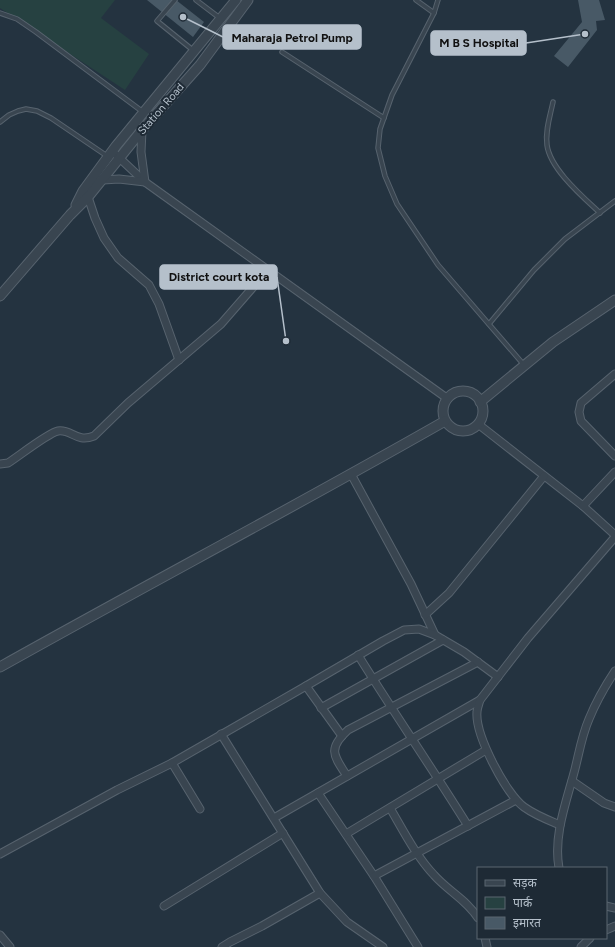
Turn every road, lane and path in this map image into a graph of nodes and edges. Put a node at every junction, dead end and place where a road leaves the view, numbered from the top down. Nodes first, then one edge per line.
1 (175, 0) edge
2 (196, 0) edge
3 (236, 0) edge
4 (248, 0) edge
5 (416, 0) edge
6 (438, 0) edge
7 (0, 12) edge
8 (434, 13) junction
9 (221, 19) junction
10 (195, 52) junction
11 (282, 52) dead end
12 (553, 102) dead end
13 (144, 113) junction
14 (384, 118) junction
15 (0, 122) edge
16 (142, 130) junction
17 (110, 154) junction
18 (120, 159) junction
19 (103, 180) junction
20 (145, 182) junction
21 (88, 197) junction
22 (615, 201) edge
23 (600, 213) junction
24 (70, 215) junction
25 (268, 270) junction
26 (0, 296) edge
27 (615, 300) edge
28 (489, 324) junction
29 (179, 360) junction
30 (524, 365) junction
31 (615, 374) edge
32 (448, 399) junction
33 (480, 402) junction
34 (445, 421) junction
35 (478, 424) junction
36 (615, 456) edge
37 (0, 464) edge
38 (615, 472) edge
39 (351, 474) junction
40 (544, 476) junction
41 (583, 506) junction
42 (615, 536) edge
43 (425, 615) junction
44 (435, 636) junction
45 (443, 640) junction
46 (358, 655) junction
47 (478, 662) junction
48 (0, 667) edge
49 (615, 671) edge
50 (498, 677) junction
51 (373, 679) junction
52 (306, 686) junction
53 (480, 700) junction
54 (321, 708) junction
55 (392, 708) junction
56 (221, 734) junction
57 (342, 736) junction
58 (412, 739) junction
59 (486, 750) junction
60 (172, 763) junction
61 (347, 776) junction
62 (438, 778) junction
63 (572, 781) junction
64 (318, 793) junction
65 (516, 800) junction
66 (615, 807) edge
67 (390, 808) junction
68 (200, 809) dead end
69 (274, 818) junction
70 (560, 825) junction
71 (468, 826) junction
72 (283, 833) junction
73 (346, 834) junction
74 (417, 853) junction
75 (0, 854) edge
76 (558, 867) edge
77 (374, 876) junction
78 (320, 892) junction
79 (164, 906) dead end
80 (477, 916) edge
81 (1, 939) edge
82 (589, 939) edge
83 (10, 947) edge
84 (222, 947) edge
85 (383, 947) edge
86 (418, 947) edge
87 (581, 947) edge

1 - 10 lane
2 - 9 lane
3 - 9 street, Station Road
4 - 16 street, Station Road
5 - 8 lane
6 - 8 lane
7 - 13 lane
8 - 14 lane
9 - 10 street, Station Road
10 - 13 street, Station Road
11 - 14 lane
12 - 23 lane
13 - 17 street, Station Road
14 - 28 lane
15 - 17 lane
16 - 18 street, Station Road
16 - 20 street
17 - 18 street
17 - 24 street, Station Road
18 - 19 street, Station Road
18 - 20 street
19 - 20 street
19 - 21 street, Station Road
20 - 25 street
21 - 24 street, Station Road
21 - 29 street
22 - 23 lane
23 - 28 lane
24 - 26 street, Station Road
25 - 29 street
25 - 32 street
27 - 30 street
28 - 30 lane
29 - 37 street
30 - 33 street
31 - 36 street
32 - 33 street
32 - 34 street
33 - 35 street
34 - 35 street
34 - 39 street
35 - 40 street
38 - 41 street
39 - 43 street
39 - 48 street
40 - 41 street
40 - 43 street
41 - 42 street
42 - 50 street
43 - 44 street
44 - 45 street
44 - 46 street
45 - 47 street
45 - 51 street
46 - 51 street
46 - 52 street
47 - 50 street
47 - 55 street
49 - 63 street
50 - 53 street
51 - 54 street
51 - 55 street
52 - 54 street
52 - 56 street
53 - 58 street
53 - 59 street
54 - 57 street
55 - 57 street
55 - 58 street
56 - 60 street
56 - 69 street
57 - 61 street
58 - 61 street
58 - 62 street
59 - 62 street
59 - 65 street
60 - 68 street
60 - 75 street
61 - 64 street
62 - 67 street
62 - 71 street
63 - 66 street
63 - 70 street
64 - 69 street
64 - 73 street
65 - 70 street
65 - 71 street
67 - 73 street
67 - 74 street
69 - 72 street
70 - 76 street
71 - 74 street
72 - 78 street
72 - 79 street
73 - 77 street
74 - 77 street
74 - 80 street
77 - 86 street
78 - 84 street
78 - 85 street
81 - 83 street
82 - 87 street

